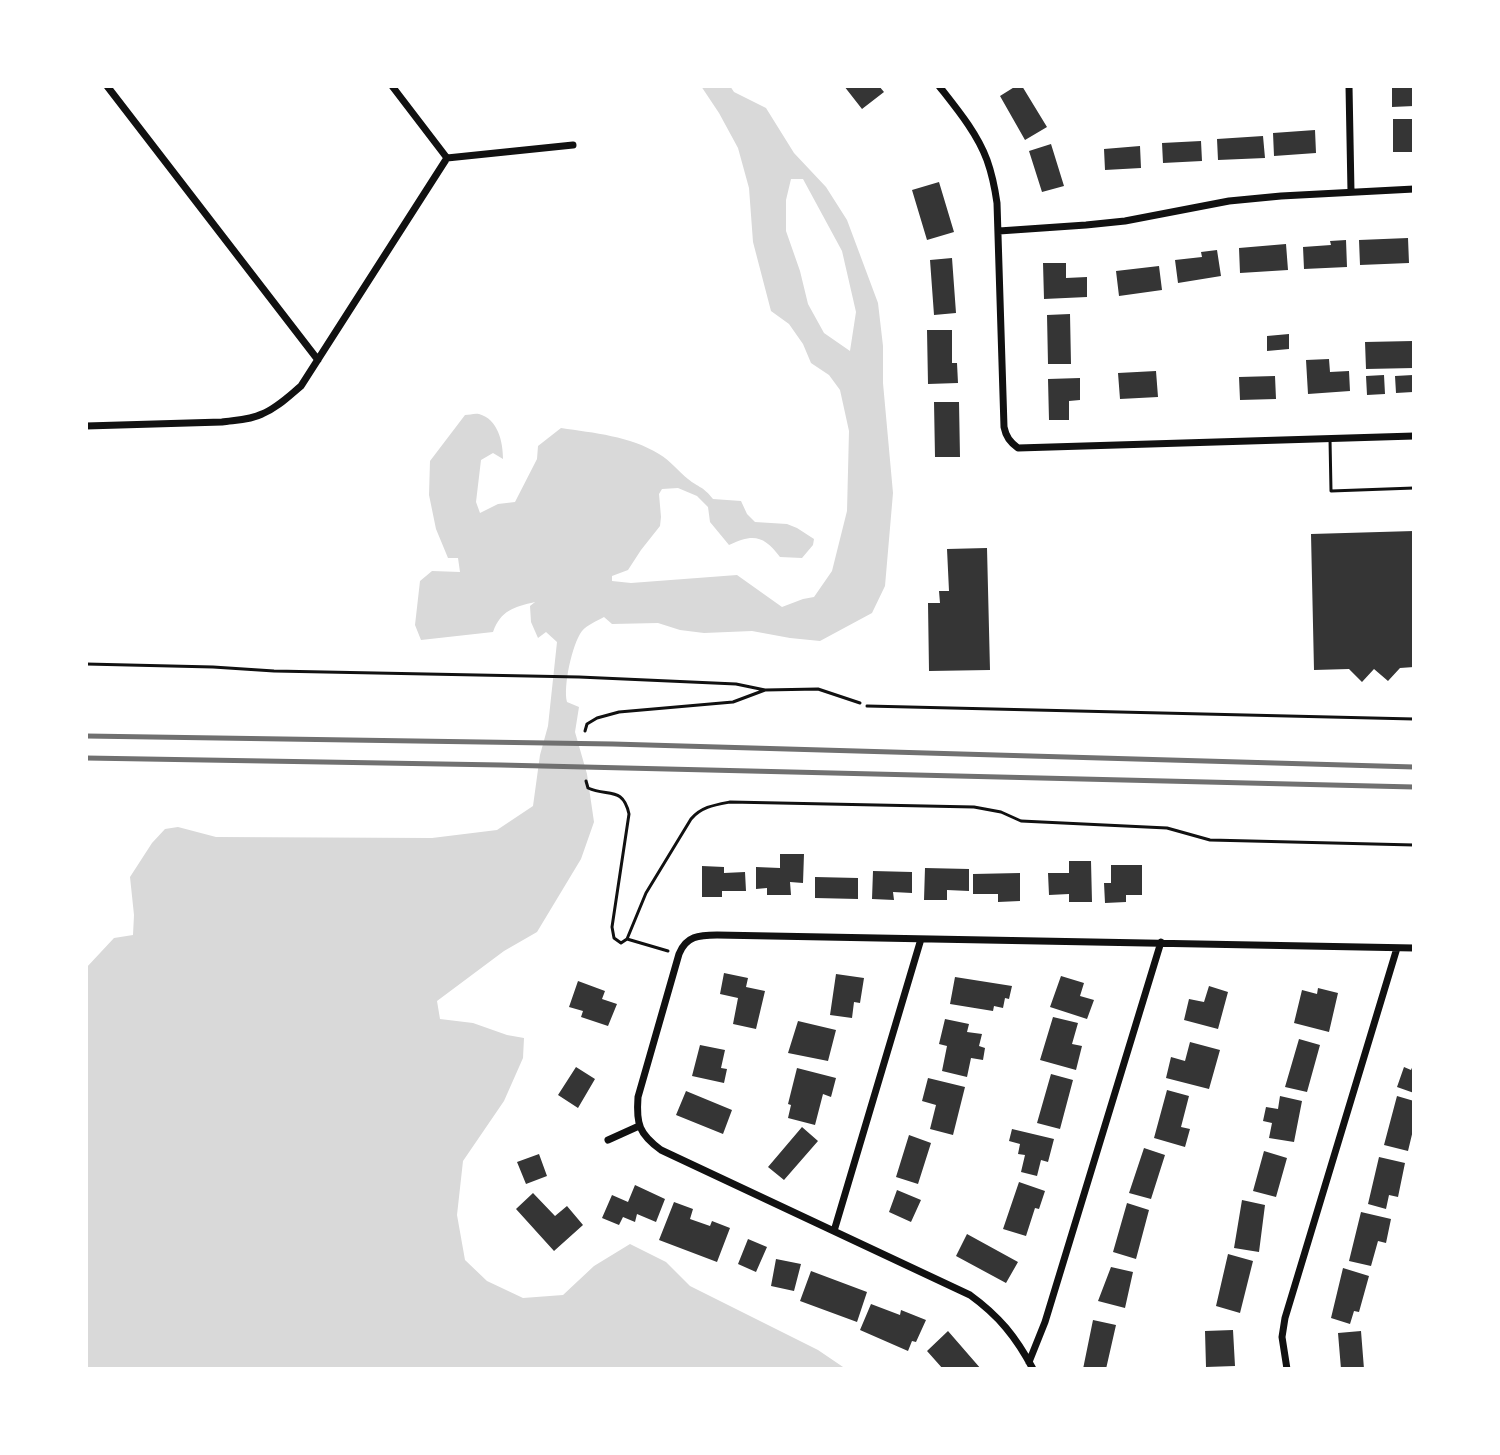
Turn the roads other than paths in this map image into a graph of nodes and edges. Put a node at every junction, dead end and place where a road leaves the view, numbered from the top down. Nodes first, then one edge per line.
1 (107, 86) edge
2 (392, 86) edge
3 (939, 86) edge
4 (1349, 86) edge
5 (573, 145) dead end
6 (447, 158) junction
7 (1414, 189) edge
8 (1351, 192) junction
9 (999, 231) junction
10 (318, 360) junction
11 (86, 426) edge
12 (1414, 436) edge
13 (1330, 439) junction
14 (1414, 488) edge
15 (867, 706) road end
16 (1414, 719) edge
17 (921, 939) junction
18 (1161, 942) junction
19 (1397, 948) junction
20 (1414, 948) edge
21 (639, 1126) junction
22 (608, 1140) dead end
23 (834, 1231) junction
24 (1031, 1365) edge
25 (1287, 1369) edge

1 - 10 street
2 - 6 street
3 - 9 street
4 - 8 street
5 - 6 street
6 - 10 street
7 - 8 street
8 - 9 street
9 - 13 street
10 - 11 street
12 - 13 street
13 - 14 lane
15 - 16 lane
17 - 18 street
17 - 21 street
17 - 23 street
18 - 19 street
18 - 24 street
19 - 20 street
19 - 25 street
21 - 22 street
21 - 23 street
23 - 24 street

